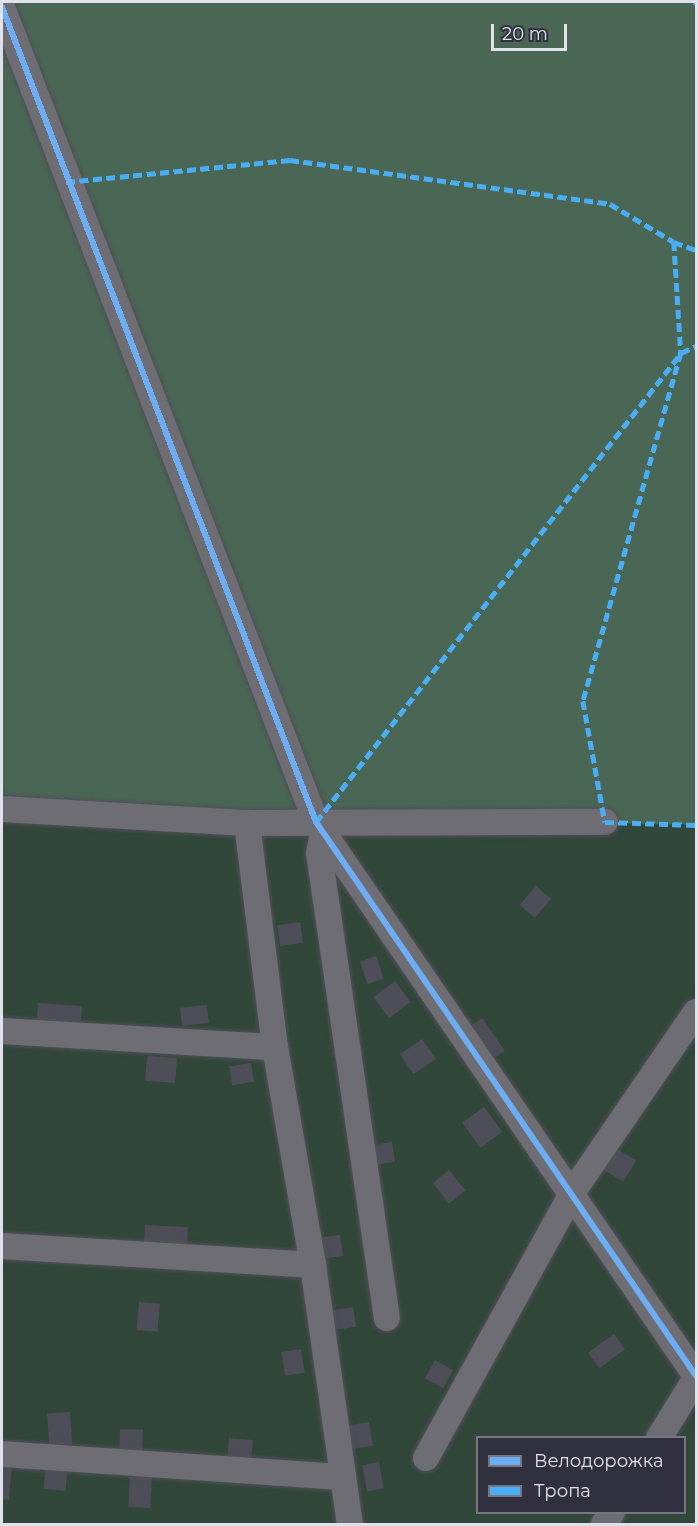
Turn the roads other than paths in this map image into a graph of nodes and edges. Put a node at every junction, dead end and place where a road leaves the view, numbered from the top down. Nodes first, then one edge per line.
1 (2, 8) edge
2 (2, 809) edge
3 (605, 822) dead end
4 (247, 823) junction
5 (320, 827) junction
6 (696, 1012) edge
7 (2, 1031) edge
8 (275, 1047) junction
9 (572, 1193) junction
10 (2, 1246) edge
11 (313, 1265) junction
12 (387, 1318) dead end
13 (696, 1377) edge
14 (660, 1436) edge
15 (2, 1454) edge
16 (426, 1458) dead end
17 (342, 1477) junction
18 (350, 1524) edge

1 - 5 street
2 - 4 street
3 - 5 street
4 - 5 street
4 - 8 street
5 - 9 street
5 - 12 street
6 - 9 street
7 - 8 street
8 - 11 street
9 - 13 street
9 - 16 street
10 - 11 street
11 - 17 street
13 - 14 street
15 - 17 street
17 - 18 street

